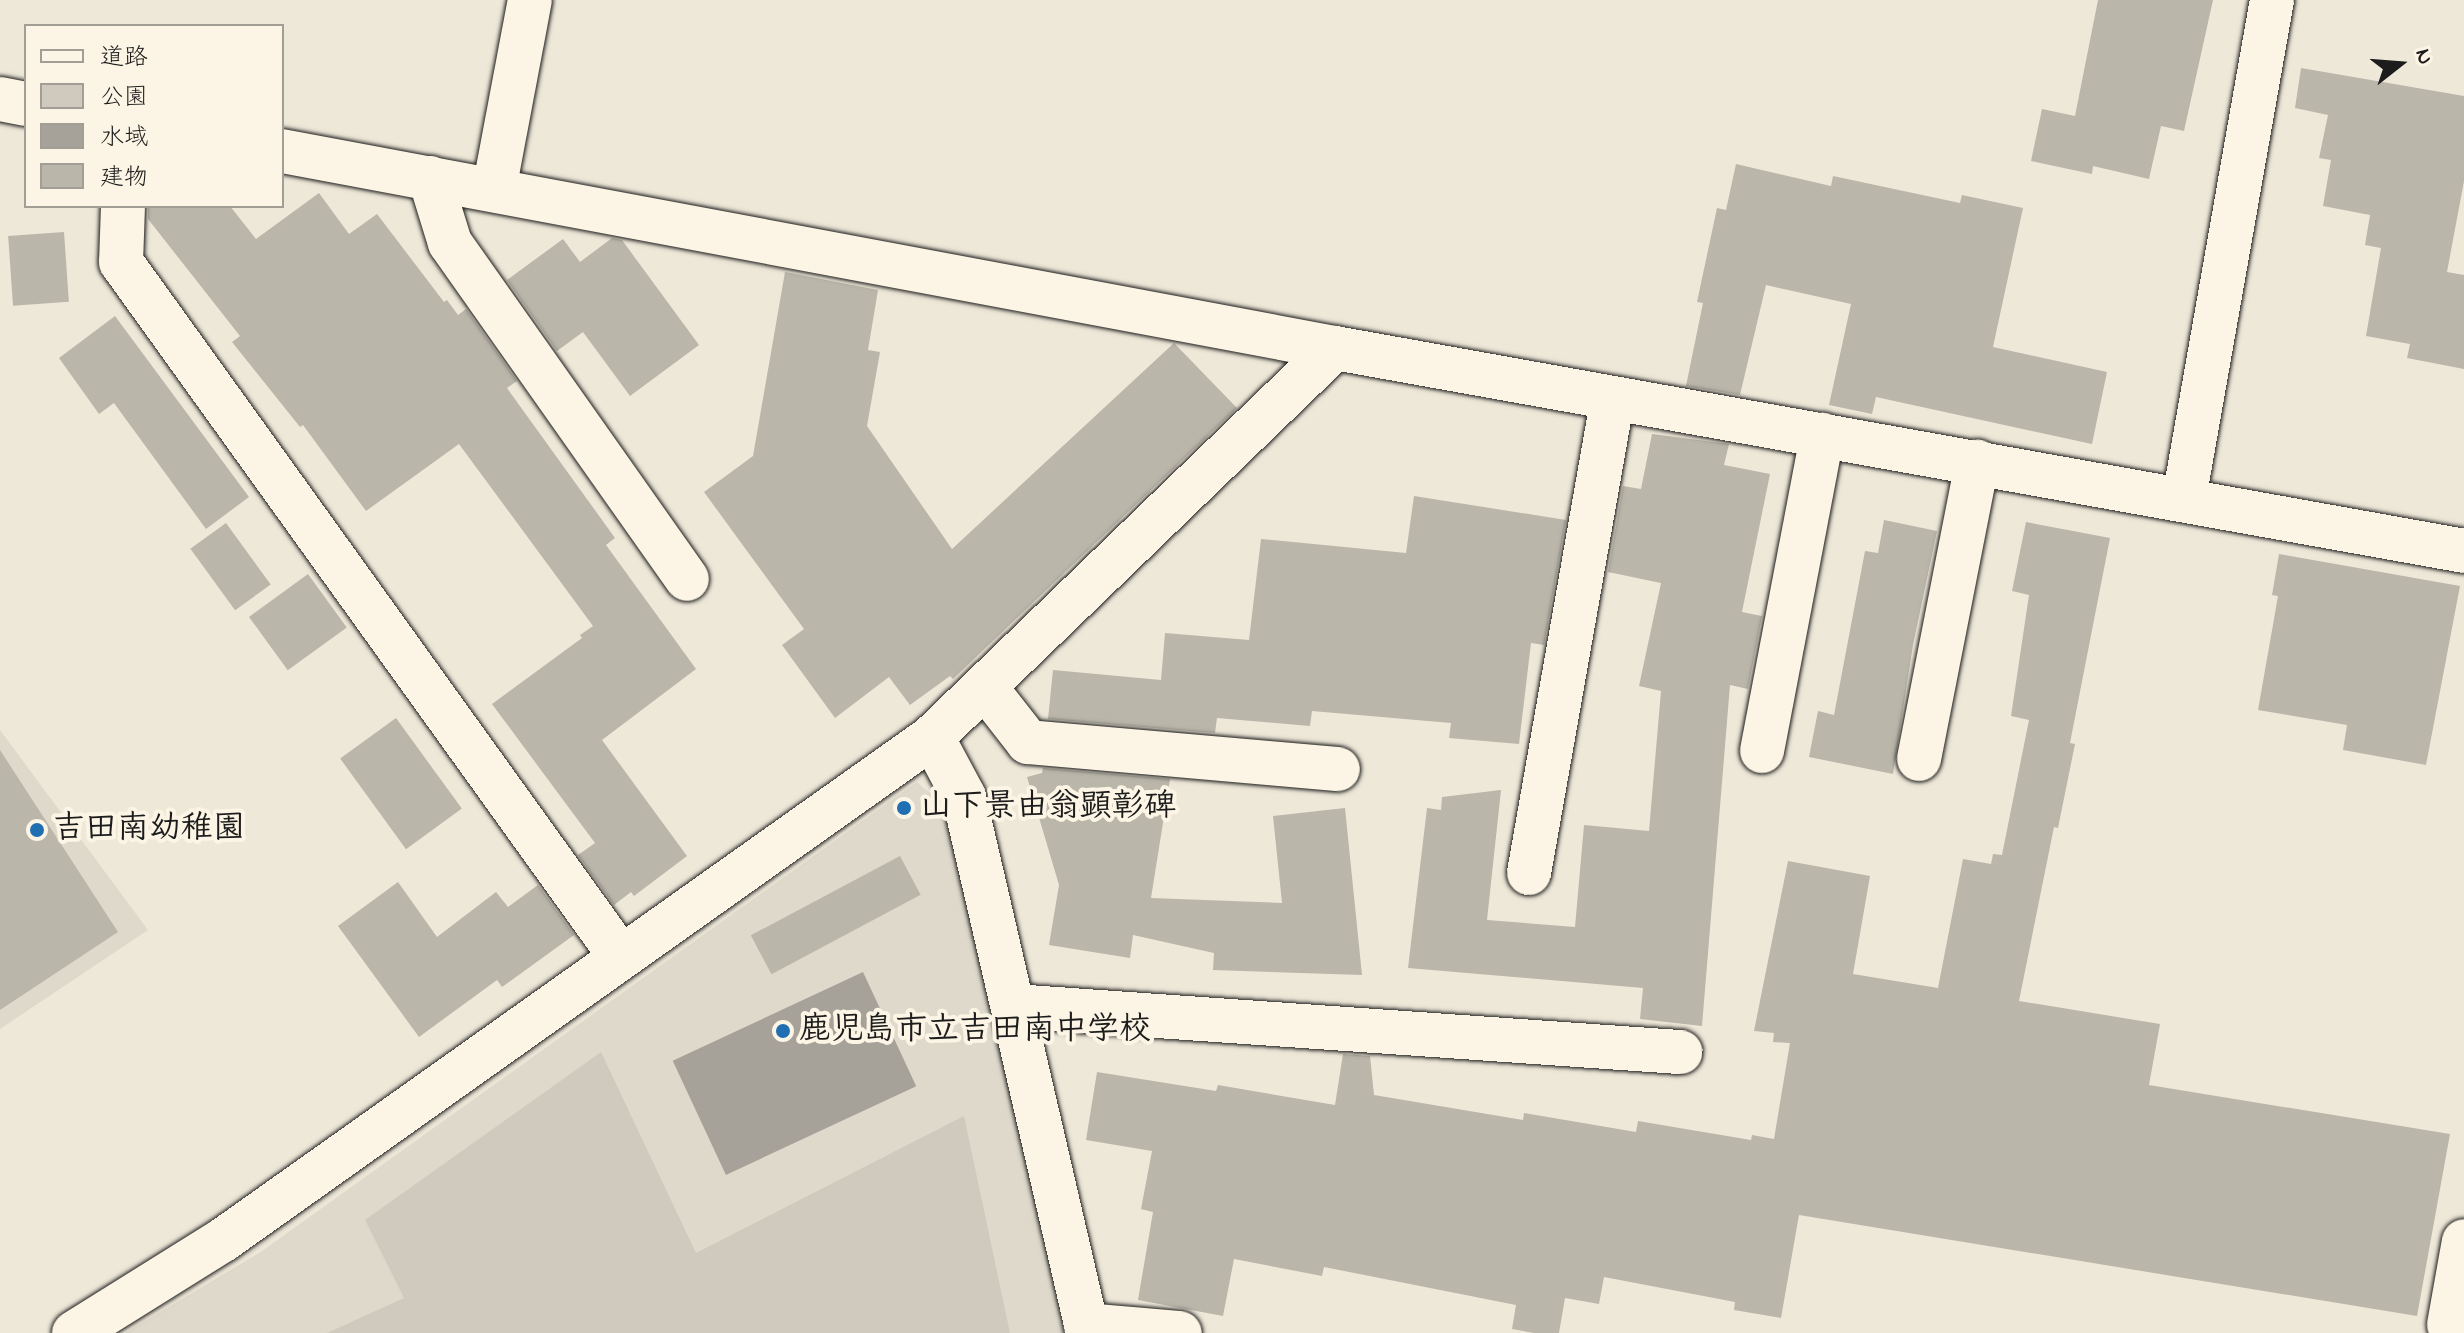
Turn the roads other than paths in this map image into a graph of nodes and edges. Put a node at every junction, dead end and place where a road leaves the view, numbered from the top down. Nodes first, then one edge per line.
1 (530, 0) edge
2 (2272, 0) edge
3 (0, 99) edge
4 (24, 104) edge
5 (284, 151) edge
6 (430, 178) junction
7 (494, 190) junction
8 (123, 208) edge
9 (1335, 348) junction
10 (1613, 398) junction
11 (1822, 435) junction
12 (1977, 462) junction
13 (2184, 499) junction
14 (2464, 551) edge
15 (687, 579) dead end
16 (985, 687) junction
17 (932, 737) junction
18 (1762, 751) dead end
19 (1919, 759) dead end
20 (1338, 769) dead end
21 (1529, 873) dead end
22 (620, 956) junction
23 (1013, 1006) junction
24 (1680, 1052) dead end
25 (2464, 1241) edge
26 (2449, 1325) dead end
27 (1087, 1329) edge
28 (74, 1333) edge
29 (1180, 1333) edge

1 - 7 street
2 - 13 street
3 - 4 street
5 - 6 street
6 - 7 street
6 - 15 street
7 - 9 street
8 - 22 street
9 - 10 street
9 - 16 street
10 - 11 street
10 - 21 street
11 - 12 street
11 - 18 street
12 - 13 street
12 - 19 street
13 - 14 street
16 - 17 street
16 - 20 street
17 - 22 street
17 - 23 street
22 - 28 street
23 - 24 street
23 - 27 street
25 - 26 street
27 - 29 street

